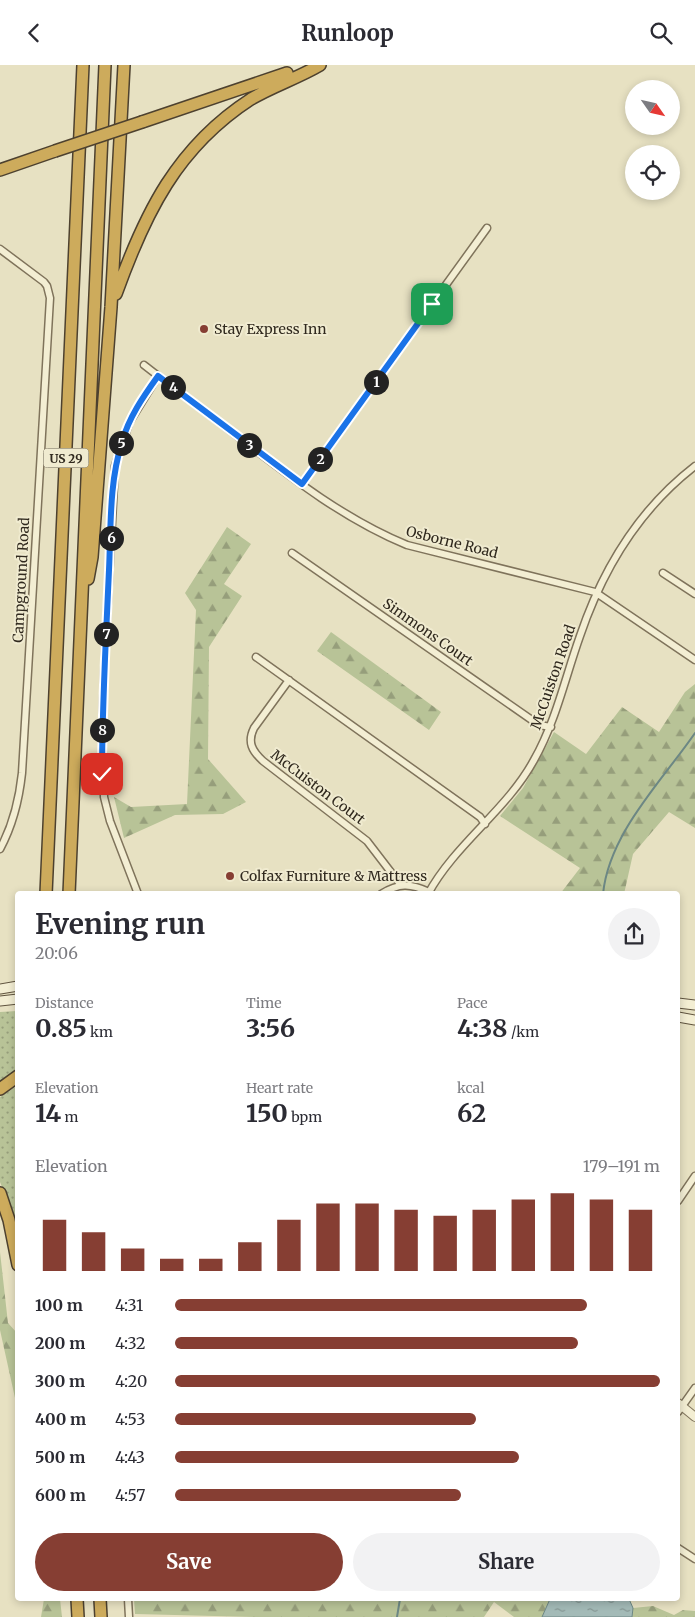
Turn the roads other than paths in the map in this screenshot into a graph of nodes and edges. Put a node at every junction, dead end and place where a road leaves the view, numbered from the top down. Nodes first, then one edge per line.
1 (83, 65) edge
2 (105, 65) edge
3 (124, 65) edge
4 (310, 65) edge
5 (320, 65) edge
6 (0, 170) edge
7 (487, 228) dead end
8 (0, 249) edge
9 (112, 307) junction
10 (144, 365) dead end
11 (158, 376) junction
12 (695, 465) edge
13 (302, 484) junction
14 (292, 553) dead end
15 (663, 573) dead end
16 (595, 592) junction
17 (695, 593) edge
18 (81, 613) junction
19 (256, 657) dead end
20 (695, 660) edge
21 (289, 680) junction
22 (551, 727) junction
23 (485, 824) junction
24 (0, 849) edge
25 (400, 884) junction
26 (46, 891) edge
27 (69, 891) edge
28 (137, 891) edge
29 (387, 891) edge
30 (424, 891) edge
31 (429, 891) edge
32 (15, 986) edge
33 (0, 989) edge
34 (15, 999) edge
35 (0, 1001) edge
36 (680, 1003) edge
37 (695, 1005) edge
38 (680, 1017) edge
39 (695, 1020) edge
40 (15, 1078) edge
41 (0, 1089) edge
42 (695, 1176) edge
43 (0, 1193) edge
44 (680, 1198) edge
45 (15, 1248) edge
46 (695, 1388) edge
47 (680, 1406) edge
48 (680, 1408) edge
49 (695, 1417) edge
50 (680, 1550) edge
51 (695, 1559) edge
52 (77, 1601) edge
53 (100, 1601) edge
54 (128, 1601) edge
55 (78, 1617) edge
56 (101, 1617) edge
57 (128, 1617) edge

1 - 26 highway, US 29
2 - 18 highway, US 29
3 - 9 highway
4 - 6 highway, bridge
5 - 9 highway
7 - 13 street
8 - 24 street, Campground Road
9 - 18 highway
10 - 11 street, Osborne Road
11 - 13 street, Osborne Road
11 - 28 street
12 - 16 street, McCuiston Road
13 - 16 street, Osborne Road
14 - 22 street, Simmons Court
15 - 17 street
16 - 20 street, Osborne Road
16 - 22 street, McCuiston Road
18 - 27 highway, US 29
19 - 21 street
21 - 23 street
21 - 25 street, McCuiston Court
22 - 23 street, McCuiston Road
23 - 31 street, McCuiston Road
25 - 29 street
25 - 30 street
32 - 33 main road
34 - 35 main road
36 - 37 main road
38 - 39 main road
40 - 41 highway
42 - 44 street
43 - 45 highway
46 - 47 street
48 - 49 street
50 - 51 street
52 - 55 highway
53 - 56 highway
54 - 57 street

